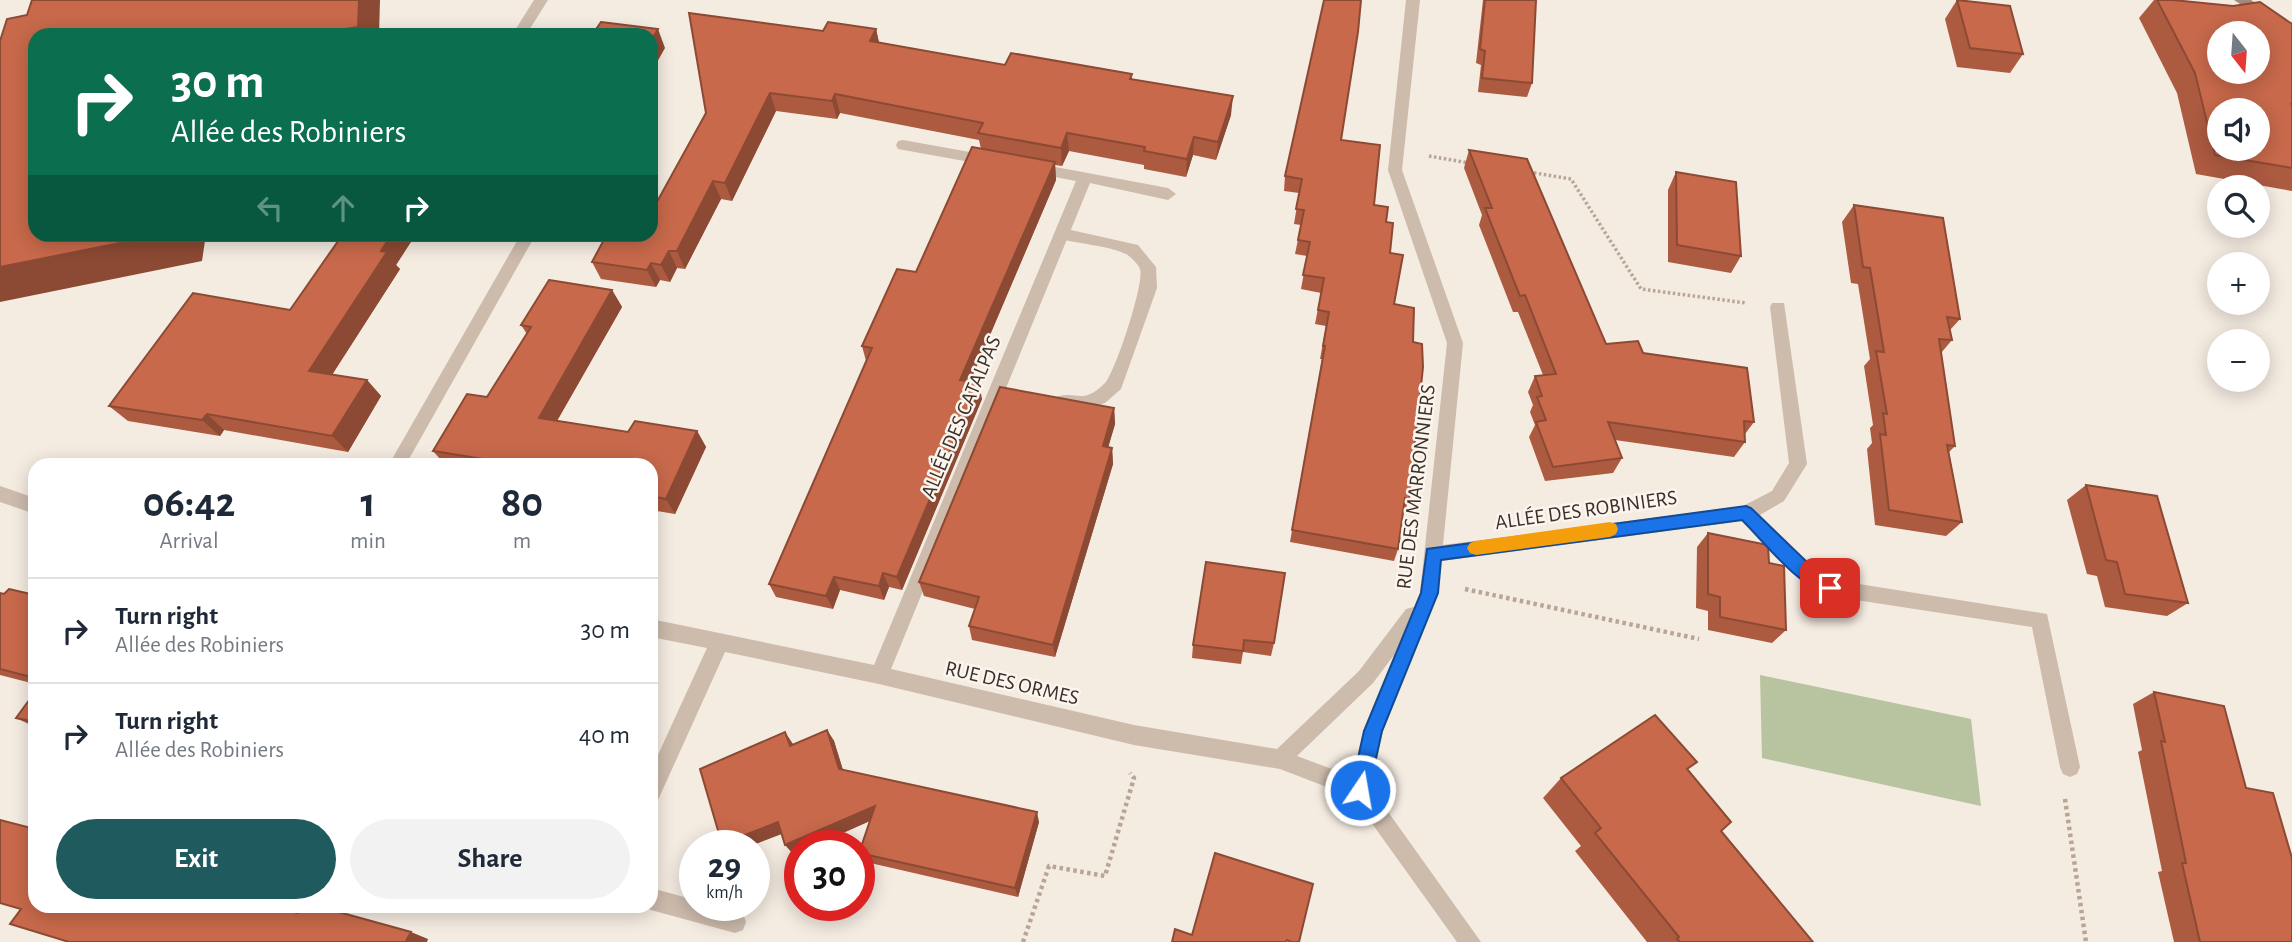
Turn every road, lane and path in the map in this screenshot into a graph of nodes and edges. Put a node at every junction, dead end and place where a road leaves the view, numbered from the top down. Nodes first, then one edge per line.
1 (541, 0) edge
2 (1413, 0) edge
3 (2241, 0) edge
4 (523, 28) edge
5 (2292, 33) edge
6 (904, 145) dead end
7 (1397, 152) junction
8 (1477, 164) edge
9 (1517, 170) edge
10 (1085, 177) junction
11 (1168, 194) dead end
12 (1062, 234) junction
13 (524, 242) edge
14 (1778, 307) joint
15 (1052, 400) edge
16 (401, 458) edge
17 (0, 494) edge
18 (28, 504) edge
19 (1746, 513) junction
20 (1433, 554) junction
21 (1430, 587) junction
22 (658, 632) edge
23 (1699, 639) dead end
24 (720, 642) junction
25 (879, 675) junction
26 (1280, 760) junction
27 (1125, 766) dead end
28 (2070, 767) joint
29 (658, 778) edge
30 (1360, 790) junction
31 (658, 900) edge
32 (735, 922) dead end
33 (1023, 942) edge
34 (1470, 942) edge
35 (2086, 942) edge

1 - 4 street
2 - 7 street, RUE DES MARRONNIERS
3 - 5 street
6 - 10 street
7 - 8 path
7 - 20 street, RUE DES MARRONNIERS
9 - 14 path
10 - 11 street
10 - 12 street, ALLÉE DES CATALPAS
12 - 15 street
12 - 25 street, ALLÉE DES CATALPAS
13 - 16 street
14 - 19 street, ALLÉE DES ROBINIERS
17 - 18 street
19 - 20 street, ALLÉE DES ROBINIERS
19 - 28 street
20 - 21 street, RUE DES MARRONNIERS
21 - 23 path
21 - 26 street
21 - 30 street, RUE DES MARRONNIERS
22 - 24 street, RUE DES ORMES
24 - 25 street, RUE DES ORMES
24 - 29 street
25 - 26 street, RUE DES ORMES
26 - 30 street, RUE DES ORMES
27 - 33 path
28 - 35 path
30 - 34 street
31 - 32 street

